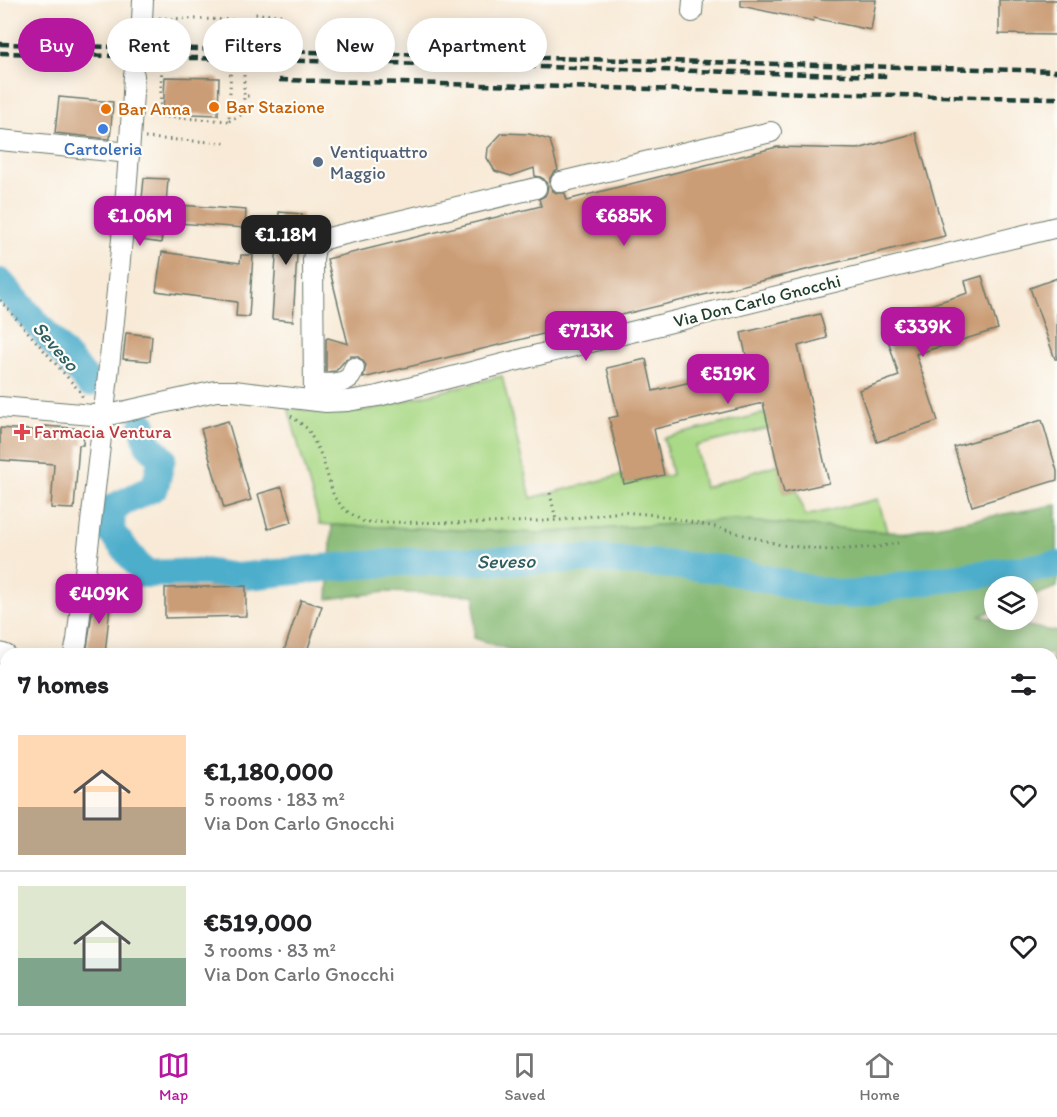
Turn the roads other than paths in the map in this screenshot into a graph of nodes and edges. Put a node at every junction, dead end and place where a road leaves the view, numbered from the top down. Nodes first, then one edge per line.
1 (134, 75) dead end
2 (771, 132) dead end
3 (0, 140) edge
4 (130, 153) junction
5 (561, 182) dead end
6 (536, 188) dead end
7 (1057, 227) edge
8 (354, 368) dead end
9 (314, 392) junction
10 (0, 407) edge
11 (104, 416) junction
12 (75, 648) edge

1 - 4 street
2 - 5 street
3 - 4 street
4 - 11 street
6 - 9 street
7 - 9 street, Via Don Carlo Gnocchi
8 - 9 street
9 - 11 street, Via Don Carlo Gnocchi
10 - 11 street, Via Don Carlo Gnocchi
11 - 12 street

